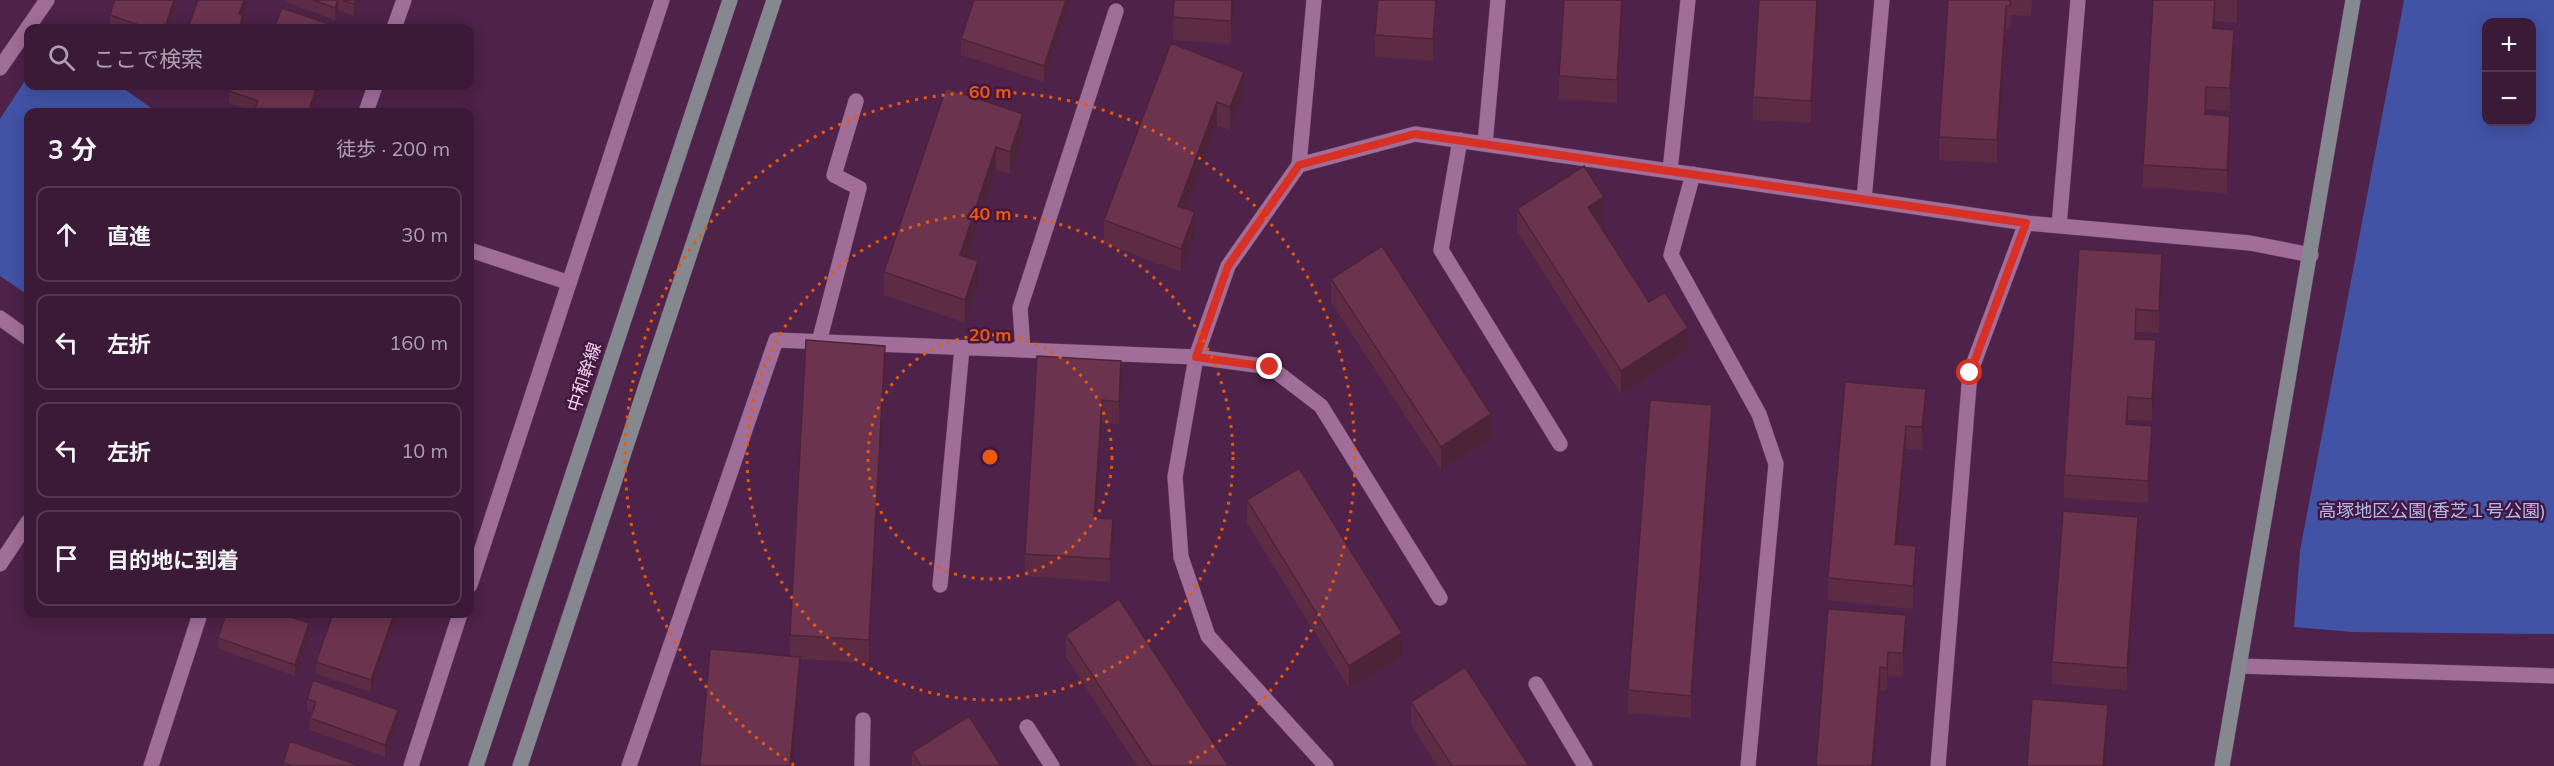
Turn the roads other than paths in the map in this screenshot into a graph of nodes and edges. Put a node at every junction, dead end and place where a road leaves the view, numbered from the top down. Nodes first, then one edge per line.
1 (46, 0) edge
2 (404, 0) edge
3 (662, 0) edge
4 (730, 0) edge
5 (774, 0) edge
6 (1314, 0) edge
7 (1498, 0) edge
8 (1688, 0) edge
9 (1882, 0) edge
10 (2078, 0) edge
11 (2353, 0) edge
12 (1116, 11) dead end
13 (30, 24) edge
14 (395, 24) edge
15 (24, 33) edge
16 (0, 68) edge
17 (374, 90) edge
18 (856, 101) dead end
19 (367, 108) edge
20 (1460, 140) junction
21 (1485, 144) junction
22 (1299, 165) junction
23 (1670, 171) junction
24 (1693, 174) junction
25 (1864, 199) junction
26 (2026, 223) junction
27 (2059, 226) junction
28 (474, 251) edge
29 (2311, 255) junction
30 (567, 282) junction
31 (0, 318) edge
32 (24, 335) edge
33 (819, 342) junction
34 (962, 348) junction
35 (1023, 350) junction
36 (1196, 357) junction
37 (1560, 444) dead end
38 (24, 528) edge
39 (0, 564) edge
40 (474, 573) edge
41 (940, 585) dead end
42 (1440, 598) dead end
43 (199, 618) edge
44 (459, 618) edge
45 (2239, 666) junction
46 (2554, 676) edge
47 (1536, 684) dead end
48 (863, 720) dead end
49 (1028, 727) dead end
50 (151, 766) edge
51 (411, 766) edge
52 (476, 766) edge
53 (520, 766) edge
54 (629, 766) edge
55 (862, 766) edge
56 (1052, 766) edge
57 (1326, 766) edge
58 (1585, 766) edge
59 (1748, 766) edge
60 (1938, 766) edge
61 (2222, 766) edge

1 - 13 street
2 - 14 street
3 - 30 street
4 - 52 main road, 中和幹線
5 - 53 main road
6 - 22 street
7 - 21 street
8 - 23 street
9 - 25 street
10 - 27 street
11 - 29 main road
12 - 35 street
15 - 16 street
17 - 19 street
18 - 33 street
20 - 21 street
20 - 22 street
20 - 37 street
21 - 23 street
22 - 36 street
23 - 24 street
24 - 25 street
24 - 59 street
25 - 26 street
26 - 27 street
26 - 60 street
27 - 29 street
28 - 30 street
29 - 45 main road
30 - 40 street
31 - 32 street
33 - 34 street
33 - 54 street
34 - 35 street
34 - 41 street
35 - 36 street
36 - 42 street
36 - 57 street
38 - 39 street
43 - 50 street
44 - 51 street
45 - 46 street
45 - 61 main road
47 - 58 street
48 - 55 street
49 - 56 street

